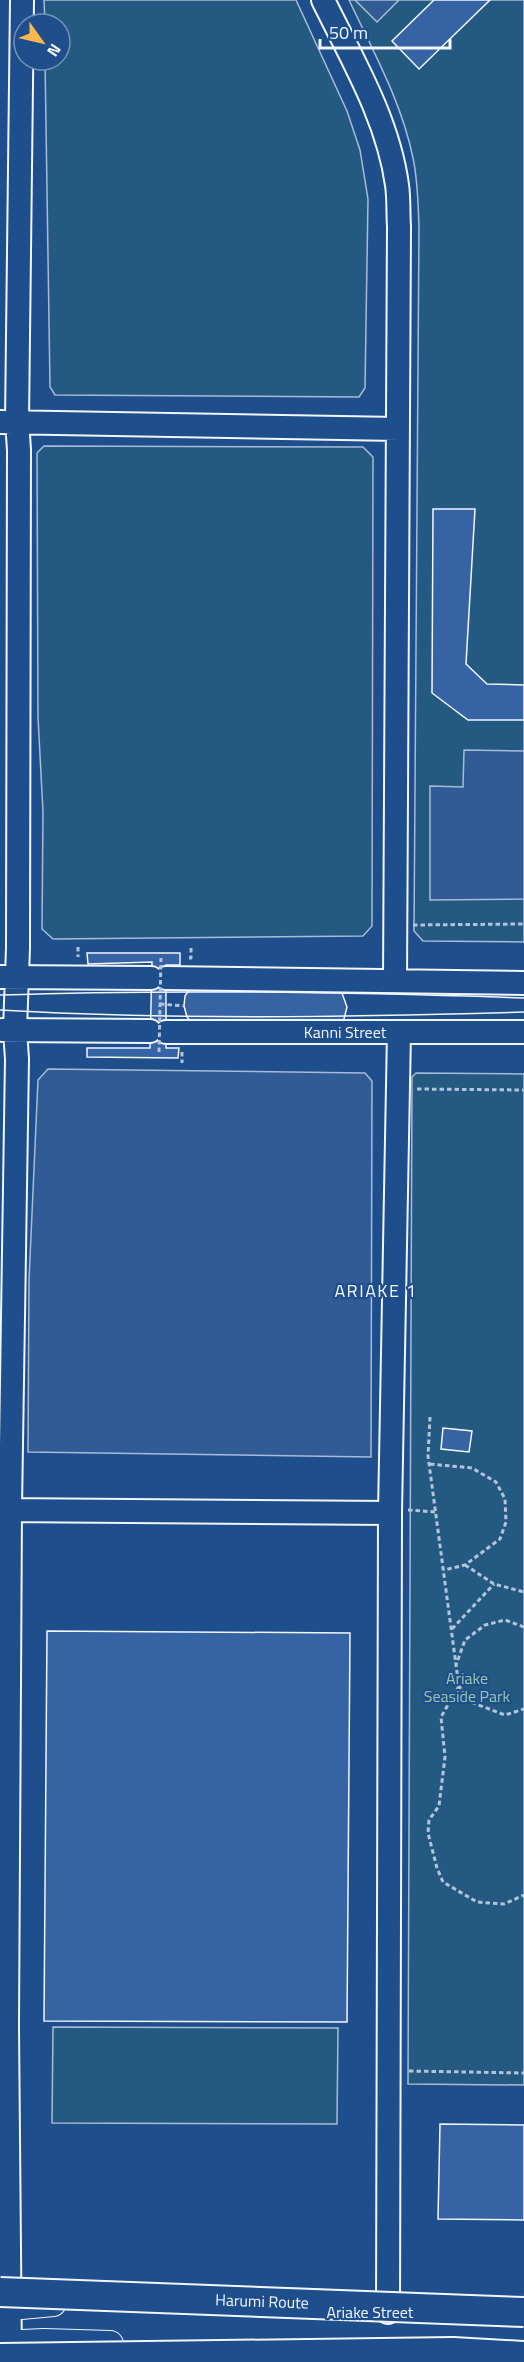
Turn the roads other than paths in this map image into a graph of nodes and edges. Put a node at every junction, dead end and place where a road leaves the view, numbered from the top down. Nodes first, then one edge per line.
1 (22, 0) edge
2 (323, 0) edge
3 (8, 421) edge
4 (398, 429) junction
5 (8, 977) edge
6 (394, 981) junction
7 (524, 983) edge
8 (8, 1030) edge
9 (399, 1032) junction
10 (524, 1032) edge
11 (5, 1509) edge
12 (398, 1512) junction
13 (4, 2302) edge
14 (524, 2307) edge
15 (456, 2308) junction
16 (387, 2312) junction
17 (524, 2312) edge
18 (524, 2351) edge
19 (5, 2352) edge
20 (453, 2352) junction
21 (524, 2356) edge

1 - 3 street
2 - 4 street
3 - 4 street
3 - 5 street
4 - 6 street
5 - 6 street
5 - 8 street
6 - 7 street
8 - 9 street, Kanni Street
8 - 11 street
9 - 10 street, Kanni Street
9 - 12 street
11 - 12 street
11 - 13 street
12 - 16 street
13 - 15 highway, Harumi Route, bridge
13 - 16 main road, Ariake Street
13 - 19 street
14 - 15 highway, bridge
15 - 17 highway, Harumi Route, bridge
16 - 17 main road, Ariake Street, bridge
18 - 19 main road, bridge
18 - 20 highway
19 - 20 highway, bridge
20 - 21 highway

